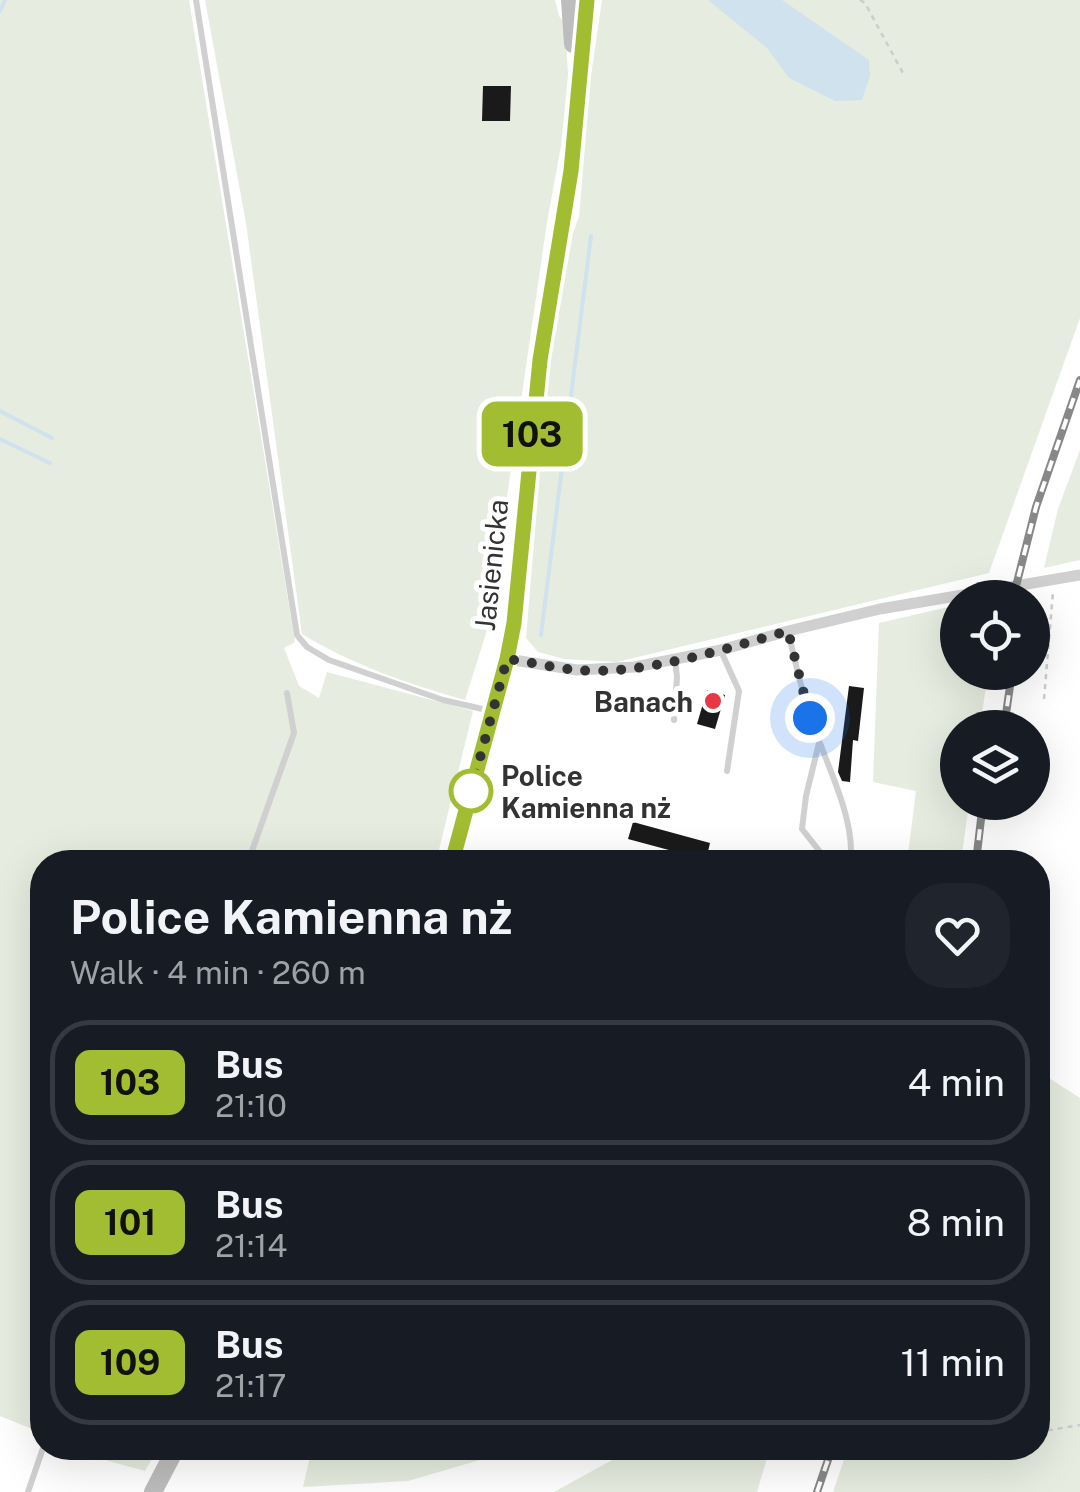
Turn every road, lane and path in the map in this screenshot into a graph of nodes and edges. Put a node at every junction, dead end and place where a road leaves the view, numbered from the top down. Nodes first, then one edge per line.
1 (196, 0) edge
2 (570, 0) edge
3 (586, 0) edge
4 (860, 0) edge
5 (904, 76) dead end
6 (577, 89) junction
7 (1080, 575) edge
8 (1054, 580) junction
9 (788, 631) junction
10 (721, 650) junction
11 (507, 659) junction
12 (676, 660) junction
13 (287, 693) dead end
14 (1044, 699) dead end
15 (492, 712) junction
16 (674, 720) dead end
17 (819, 743) junction
18 (727, 771) dead end
19 (252, 850) edge
20 (455, 850) edge
21 (819, 850) edge
22 (851, 850) edge
23 (1080, 1426) edge
24 (1050, 1430) edge
25 (40, 1460) edge
26 (170, 1460) edge
27 (28, 1492) edge
28 (153, 1492) edge

1 - 15 lane
2 - 6 main road, Jasienicka
3 - 6 main road, Jasienicka
4 - 5 path
6 - 11 main road, Jasienicka
7 - 8 street
8 - 9 street
8 - 14 path
9 - 10 street
9 - 17 lane
10 - 12 street
10 - 18 lane
11 - 12 street
11 - 15 main road, Jasienicka
12 - 16 lane
13 - 19 lane
15 - 20 main road, Jasienicka
17 - 21 lane
17 - 22 lane
23 - 24 path
25 - 27 lane
26 - 28 main road

